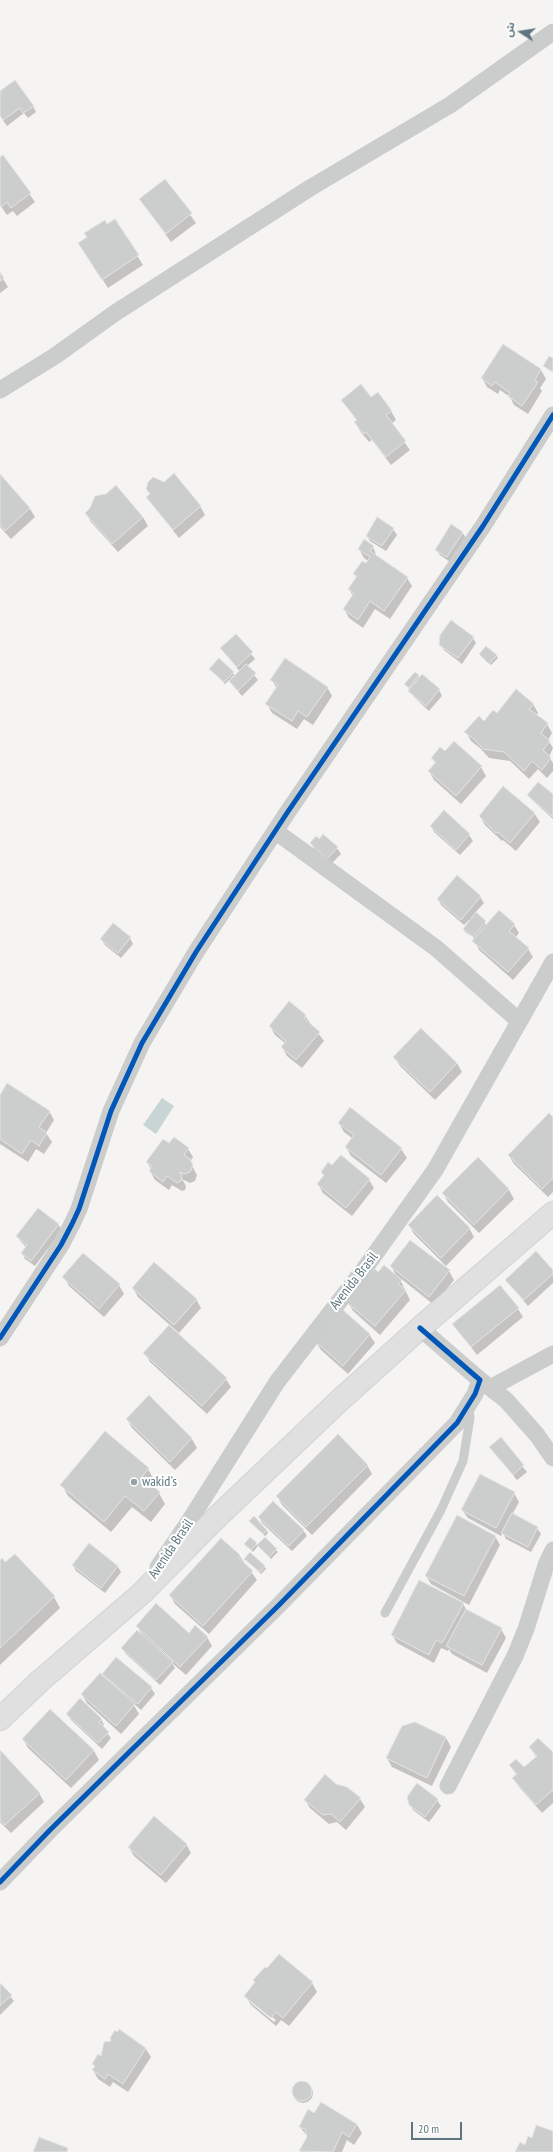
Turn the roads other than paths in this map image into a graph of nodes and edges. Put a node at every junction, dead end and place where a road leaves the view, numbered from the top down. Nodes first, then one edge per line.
1 (553, 32) edge
2 (0, 390) edge
3 (553, 415) edge
4 (275, 831) junction
5 (553, 962) edge
6 (519, 1021) junction
7 (553, 1213) edge
8 (420, 1328) junction
9 (0, 1338) edge
10 (553, 1354) edge
11 (486, 1384) junction
12 (469, 1404) junction
13 (553, 1458) edge
14 (553, 1550) edge
15 (142, 1593) junction
16 (384, 1613) dead end
17 (0, 1719) edge
18 (448, 1786) dead end
19 (0, 1882) edge

1 - 2 street
3 - 4 street
4 - 6 street
4 - 9 street
5 - 6 street, Avenida Brasil
6 - 15 street, Avenida Brasil
7 - 8 main road
8 - 11 street
8 - 15 main road
10 - 11 street
11 - 12 street
11 - 13 street
12 - 16 lane
12 - 19 street
14 - 18 street
15 - 17 main road

